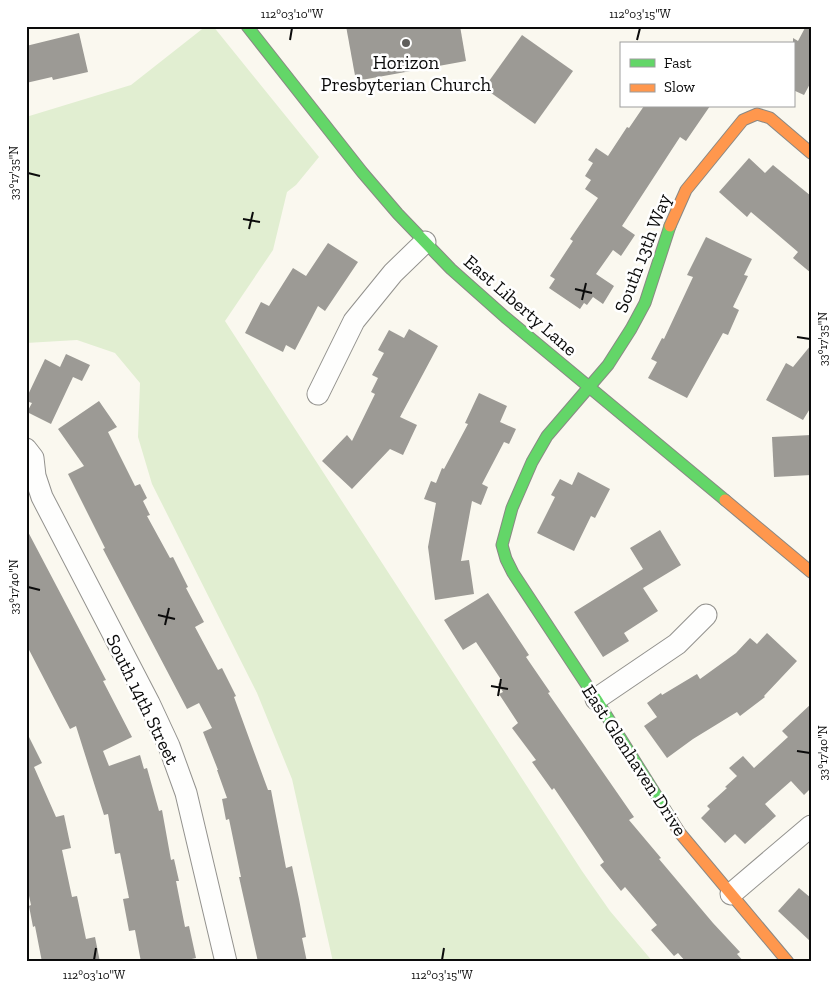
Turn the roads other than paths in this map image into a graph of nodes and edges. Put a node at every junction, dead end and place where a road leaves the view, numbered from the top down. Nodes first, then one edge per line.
1 (247, 26) edge
2 (811, 154) edge
3 (425, 242) junction
4 (588, 386) junction
5 (318, 394) dead end
6 (26, 449) edge
7 (502, 545) joint
8 (811, 572) edge
9 (706, 615) dead end
10 (596, 699) junction
11 (811, 826) edge
12 (731, 894) junction
13 (226, 962) edge
14 (788, 962) edge

1 - 3 street, East Liberty Lane
2 - 4 street, South 13th Way
3 - 4 street, East Liberty Lane
3 - 5 street
4 - 7 street, South 13th Way
4 - 8 street, East Liberty Lane
6 - 13 street, South 14th Street
7 - 10 street, East Glenhaven Drive
9 - 10 street
10 - 12 street, East Glenhaven Drive
11 - 12 street
12 - 14 street, East Glenhaven Drive

